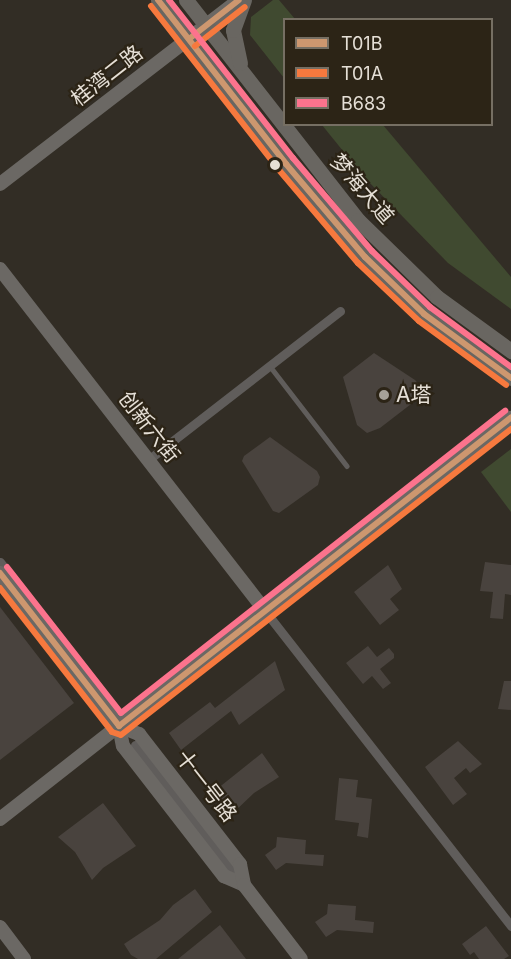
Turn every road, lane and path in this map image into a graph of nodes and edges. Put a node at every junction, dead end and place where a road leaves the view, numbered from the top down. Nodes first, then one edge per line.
1 (158, 0) edge
2 (186, 0) edge
3 (239, 0) edge
4 (244, 0) edge
5 (206, 26) junction
6 (189, 39) junction
7 (245, 77) junction
8 (0, 184) edge
9 (0, 269) edge
10 (340, 311) dead end
11 (511, 351) edge
12 (270, 366) junction
13 (511, 378) edge
14 (511, 418) edge
15 (148, 460) junction
16 (347, 466) dead end
17 (0, 562) edge
18 (0, 573) edge
19 (265, 611) junction
20 (47, 623) dead end
21 (119, 726) junction
22 (135, 745) dead end
23 (0, 819) edge
24 (244, 885) junction
25 (511, 926) edge
26 (0, 927) edge
27 (24, 959) edge
28 (301, 959) edge

1 - 6 main road, 梦海大道
2 - 5 main road, 梦海大道
3 - 5 street, 桂湾二路
4 - 7 main road
5 - 6 street, 桂湾二路
5 - 7 main road, 梦海大道
6 - 8 street, 桂湾二路
6 - 13 main road, 梦海大道
7 - 11 main road, 梦海大道
9 - 15 street, 创新六街
10 - 12 street
12 - 15 street
12 - 16 lane
14 - 19 street
15 - 19 street, 创新六街
17 - 20 street
18 - 21 street, 十一号路
19 - 21 street
19 - 25 street
21 - 23 street
21 - 24 street, 十一号路
21 - 24 street, 十一号路
22 - 24 street
24 - 28 street, 十一号路
26 - 27 street

